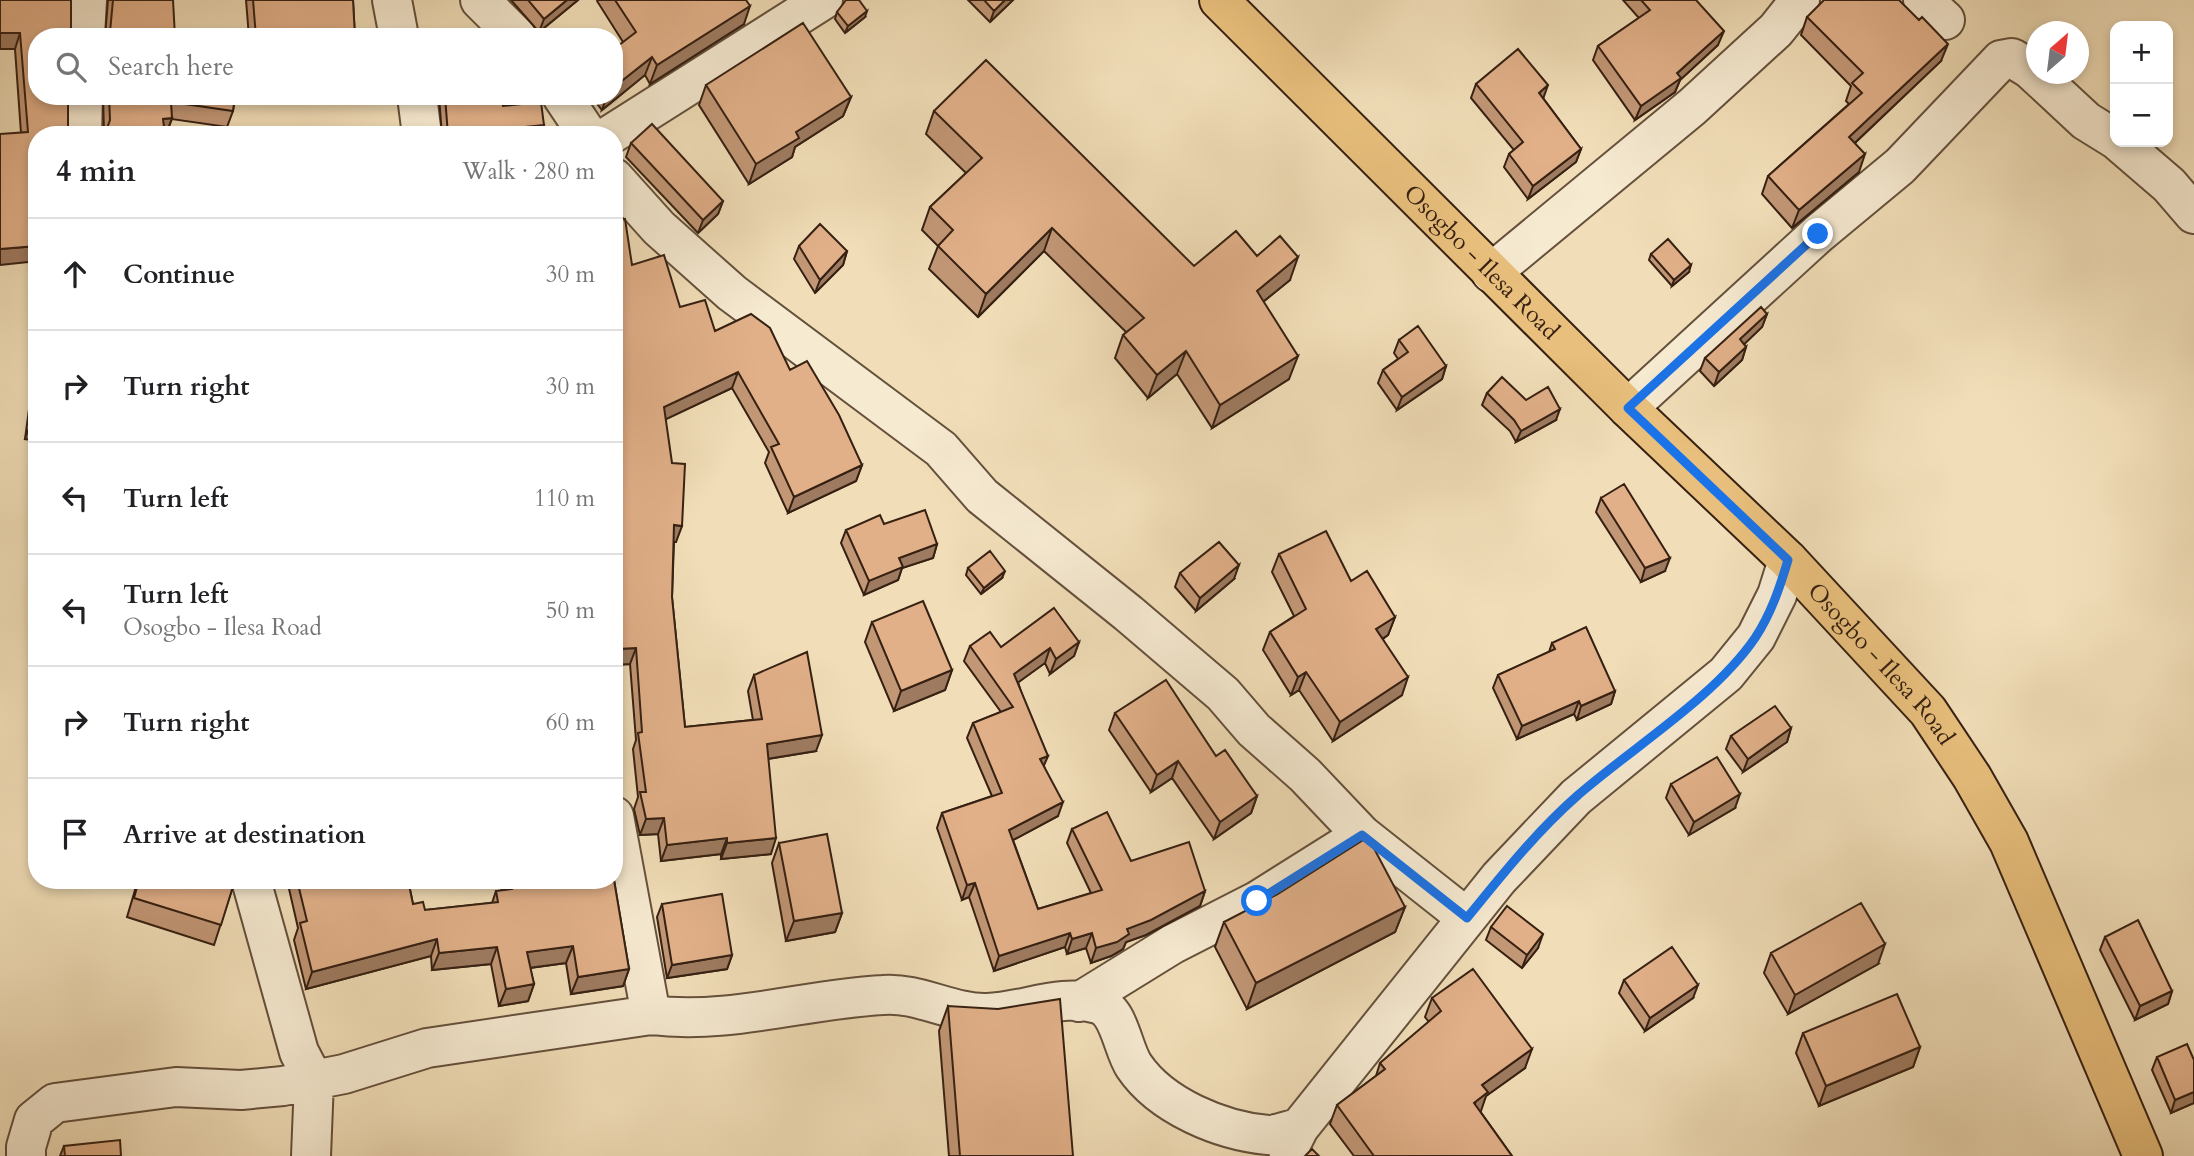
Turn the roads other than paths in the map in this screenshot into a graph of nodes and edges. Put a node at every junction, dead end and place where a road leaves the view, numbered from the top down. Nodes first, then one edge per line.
1 (87, 0) edge
2 (392, 0) edge
3 (480, 0) edge
4 (823, 0) edge
5 (1219, 0) edge
6 (1800, 0) edge
7 (85, 28) edge
8 (397, 28) edge
9 (508, 28) edge
10 (83, 105) edge
11 (418, 105) edge
12 (568, 105) edge
13 (82, 126) edge
14 (421, 126) edge
15 (582, 126) edge
16 (623, 127) edge
17 (2110, 136) edge
18 (2124, 147) edge
19 (623, 188) edge
20 (2194, 214) edge
21 (1492, 273) junction
22 (1628, 408) junction
23 (1788, 560) junction
24 (1362, 835) junction
25 (623, 866) edge
26 (254, 889) edge
27 (1467, 918) junction
28 (1079, 1002) junction
29 (650, 1015) junction
30 (314, 1081) junction
31 (1292, 1142) edge
32 (26, 1156) edge
33 (311, 1156) edge
34 (2143, 1156) edge

1 - 7 street
2 - 8 street
3 - 9 street
4 - 16 street
5 - 21 main road, Osogbo - Ilesa Road
6 - 21 street
10 - 13 street
11 - 14 street
12 - 15 street
17 - 22 street
18 - 20 street
19 - 24 street
21 - 22 main road, Osogbo - Ilesa Road
22 - 23 main road, Osogbo - Ilesa Road
23 - 27 street
23 - 34 main road, Osogbo - Ilesa Road
24 - 27 street
24 - 28 street
25 - 29 street
26 - 30 street
27 - 31 street
28 - 29 street
28 - 31 street
29 - 30 street
30 - 32 street
30 - 33 street

